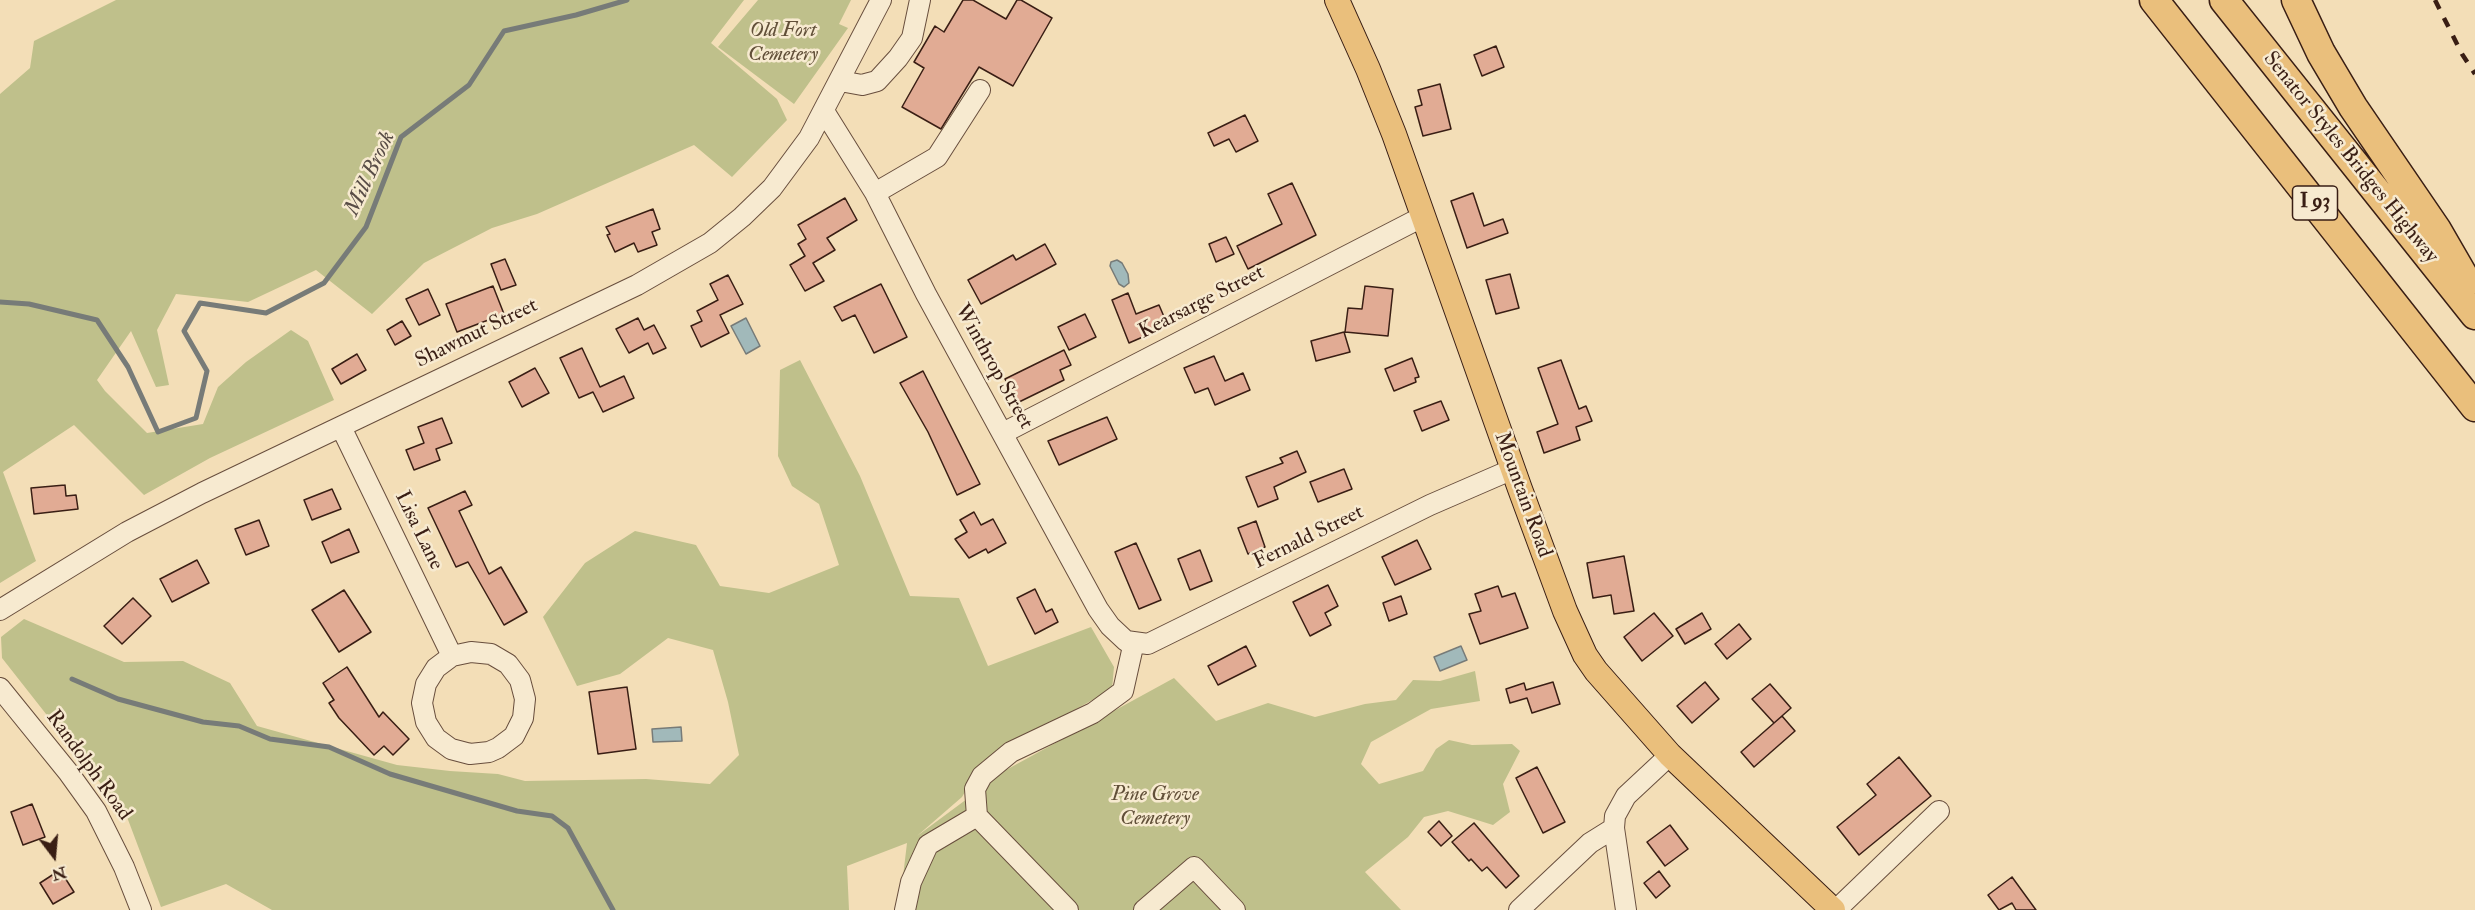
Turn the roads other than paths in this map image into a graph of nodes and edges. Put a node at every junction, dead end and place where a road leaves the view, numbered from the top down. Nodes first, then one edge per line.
1 (881, 0) edge
2 (920, 0) edge
3 (1337, 0) edge
4 (2136, 0) edge
5 (2154, 0) edge
6 (2224, 0) edge
7 (2296, 0) edge
8 (840, 81) junction
9 (980, 90) dead end
10 (824, 111) junction
11 (875, 193) junction
12 (1424, 216) junction
13 (2338, 232) junction
14 (2475, 297) edge
15 (2475, 315) edge
16 (2475, 406) edge
17 (341, 427) junction
18 (1003, 433) junction
19 (1513, 469) junction
20 (0, 610) edge
21 (1130, 642) junction
22 (452, 656) junction
23 (0, 688) edge
24 (1670, 754) junction
25 (1939, 811) dead end
26 (977, 816) junction
27 (1614, 828) junction
28 (141, 910) edge
29 (905, 910) edge
30 (1068, 910) edge
31 (1144, 910) edge
32 (1235, 910) edge
33 (1519, 910) edge
34 (1626, 910) edge
35 (1835, 910) edge

1 - 8 street, Shawmut Street
2 - 8 street
3 - 12 main road, Mountain Road
4 - 13 highway
5 - 13 highway, I 93
6 - 15 highway, Senator Styles Bridges Highway / I 93
7 - 14 highway
8 - 10 street, Shawmut Street
9 - 11 street
10 - 11 street, Winthrop Street
10 - 17 street, Shawmut Street
11 - 18 street, Winthrop Street
12 - 18 street, Kearsarge Street
12 - 19 main road, Mountain Road
13 - 16 highway, I 93
17 - 20 street, Shawmut Street
17 - 22 street, Lisa Lane
18 - 21 street, Winthrop Street
19 - 21 street, Fernald Street
19 - 24 main road, Mountain Road
21 - 26 street
22 - 22 street
23 - 28 street, Randolph Road
24 - 27 street
24 - 35 main road, Mountain Road
25 - 35 street
26 - 29 street
26 - 30 street
27 - 33 street
27 - 34 street
31 - 32 street

